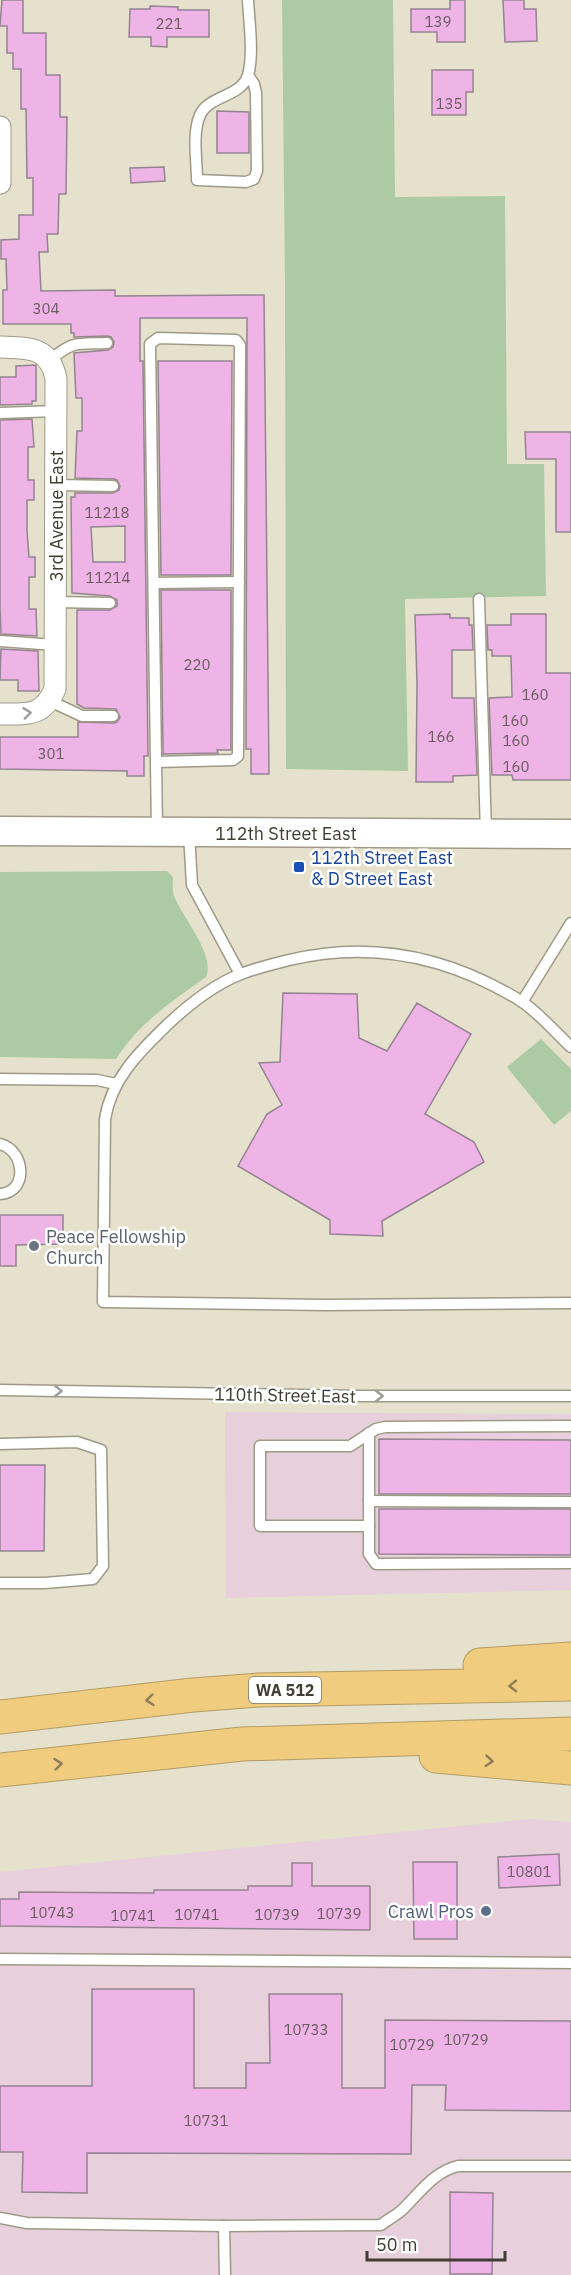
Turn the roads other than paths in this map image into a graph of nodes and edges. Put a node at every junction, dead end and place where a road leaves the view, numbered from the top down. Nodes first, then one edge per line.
1 (248, 0) edge
2 (248, 75) junction
3 (0, 127) edge
4 (0, 183) edge
5 (107, 343) dead end
6 (0, 347) edge
7 (50, 360) junction
8 (56, 411) junction
9 (0, 413) edge
10 (56, 486) junction
11 (113, 486) dead end
12 (239, 582) junction
13 (154, 583) junction
14 (479, 599) dead end
15 (55, 602) junction
16 (110, 603) dead end
17 (0, 641) edge
18 (55, 645) junction
19 (50, 701) junction
20 (0, 714) edge
21 (113, 716) dead end
22 (158, 762) junction
23 (0, 831) edge
24 (157, 832) junction
25 (189, 832) junction
26 (486, 833) junction
27 (571, 834) edge
28 (571, 923) edge
29 (240, 974) junction
30 (522, 1002) junction
31 (571, 1047) edge
32 (0, 1079) edge
33 (116, 1084) junction
34 (0, 1144) edge
35 (0, 1194) edge
36 (571, 1303) edge
37 (0, 1390) edge
38 (571, 1396) edge
39 (571, 1426) edge
40 (369, 1433) junction
41 (0, 1444) edge
42 (369, 1502) junction
43 (571, 1502) edge
44 (369, 1526) junction
45 (571, 1563) edge
46 (0, 1583) edge
47 (571, 1659) edge
48 (571, 1684) edge
49 (193, 1695) junction
50 (0, 1717) edge
51 (571, 1734) edge
52 (242, 1744) junction
53 (571, 1768) edge
54 (0, 1770) edge
55 (0, 1959) edge
56 (571, 1963) edge
57 (571, 2166) edge
58 (0, 2218) edge
59 (224, 2226) junction
60 (225, 2275) edge

1 - 2 lane
2 - 2 lane
3 - 4 street
5 - 7 lane
6 - 7 street
7 - 8 street, 3rd Avenue East
8 - 9 lane
8 - 10 street, 3rd Avenue East
10 - 11 lane
10 - 15 street, 3rd Avenue East
12 - 13 lane
12 - 13 lane
12 - 22 lane
13 - 22 lane
14 - 26 lane
15 - 16 lane
15 - 18 street, 3rd Avenue East
17 - 18 lane
18 - 19 street, 3rd Avenue East
20 -> 19 street
19 - 21 lane
22 - 24 lane
23 - 24 main road, 112th Street East
24 - 25 main road, 112th Street East
25 - 26 main road, 112th Street East
25 - 29 lane
26 - 27 main road, 112th Street East
28 - 30 lane
29 - 30 lane
29 - 33 lane
30 - 31 lane
32 - 33 lane
33 - 36 lane
34 - 35 lane
37 -> 38 lane, 110th Street East
39 - 40 lane
40 - 42 lane
40 - 44 lane
41 - 46 lane
42 - 43 lane
42 - 44 lane
44 - 45 lane
47 - 49 highway
48 -> 49 highway, WA 512
49 -> 50 highway, WA 512
51 - 52 highway
52 -> 53 highway
54 -> 52 highway
55 - 56 lane
57 - 59 lane
58 - 59 lane
59 - 60 lane

